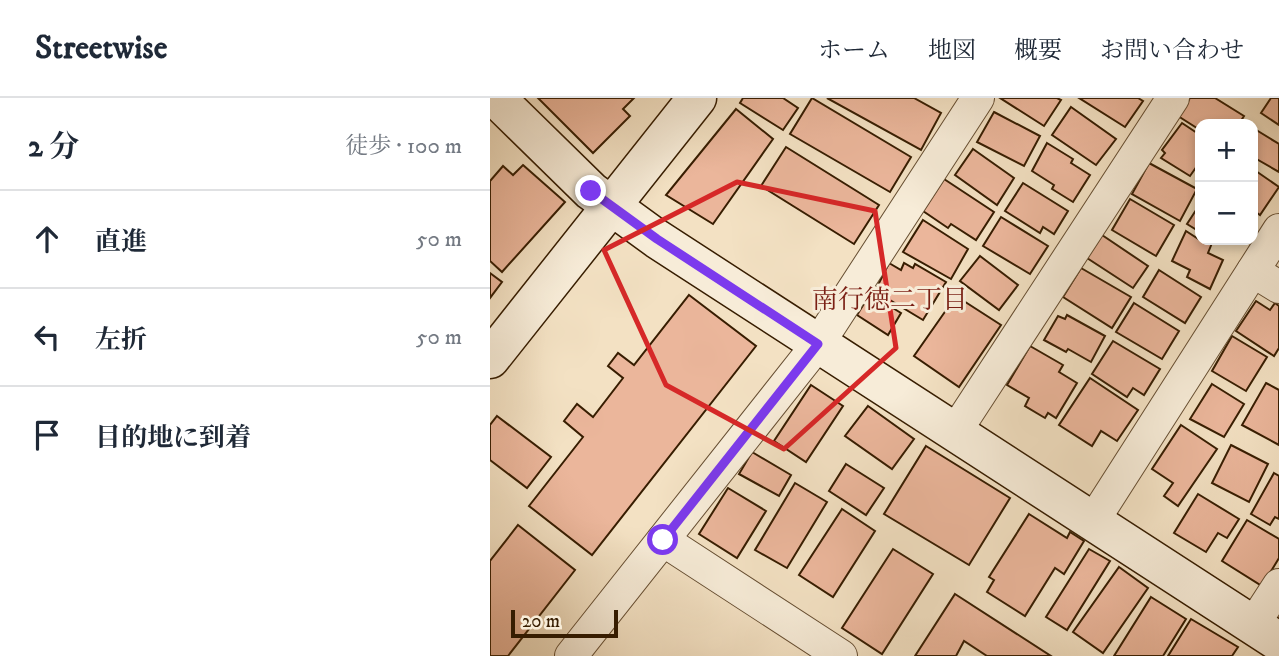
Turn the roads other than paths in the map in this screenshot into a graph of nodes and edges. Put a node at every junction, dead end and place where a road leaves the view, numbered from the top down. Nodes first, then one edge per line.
1 (496, 98) edge
2 (697, 98) edge
3 (978, 98) edge
4 (1173, 98) edge
5 (612, 206) junction
6 (1279, 230) edge
7 (1266, 279) edge
8 (818, 344) junction
9 (490, 359) edge
10 (955, 432) junction
11 (1093, 521) junction
12 (663, 540) junction
13 (1279, 585) edge
14 (1266, 634) edge
15 (571, 656) edge
16 (841, 656) edge

1 - 5 street
2 - 5 street
3 - 8 street
4 - 10 street
5 - 8 street
5 - 9 street
6 - 7 street
7 - 11 street
8 - 10 street
8 - 12 street
10 - 11 street
11 - 14 street
12 - 15 street
12 - 16 street
13 - 14 street

